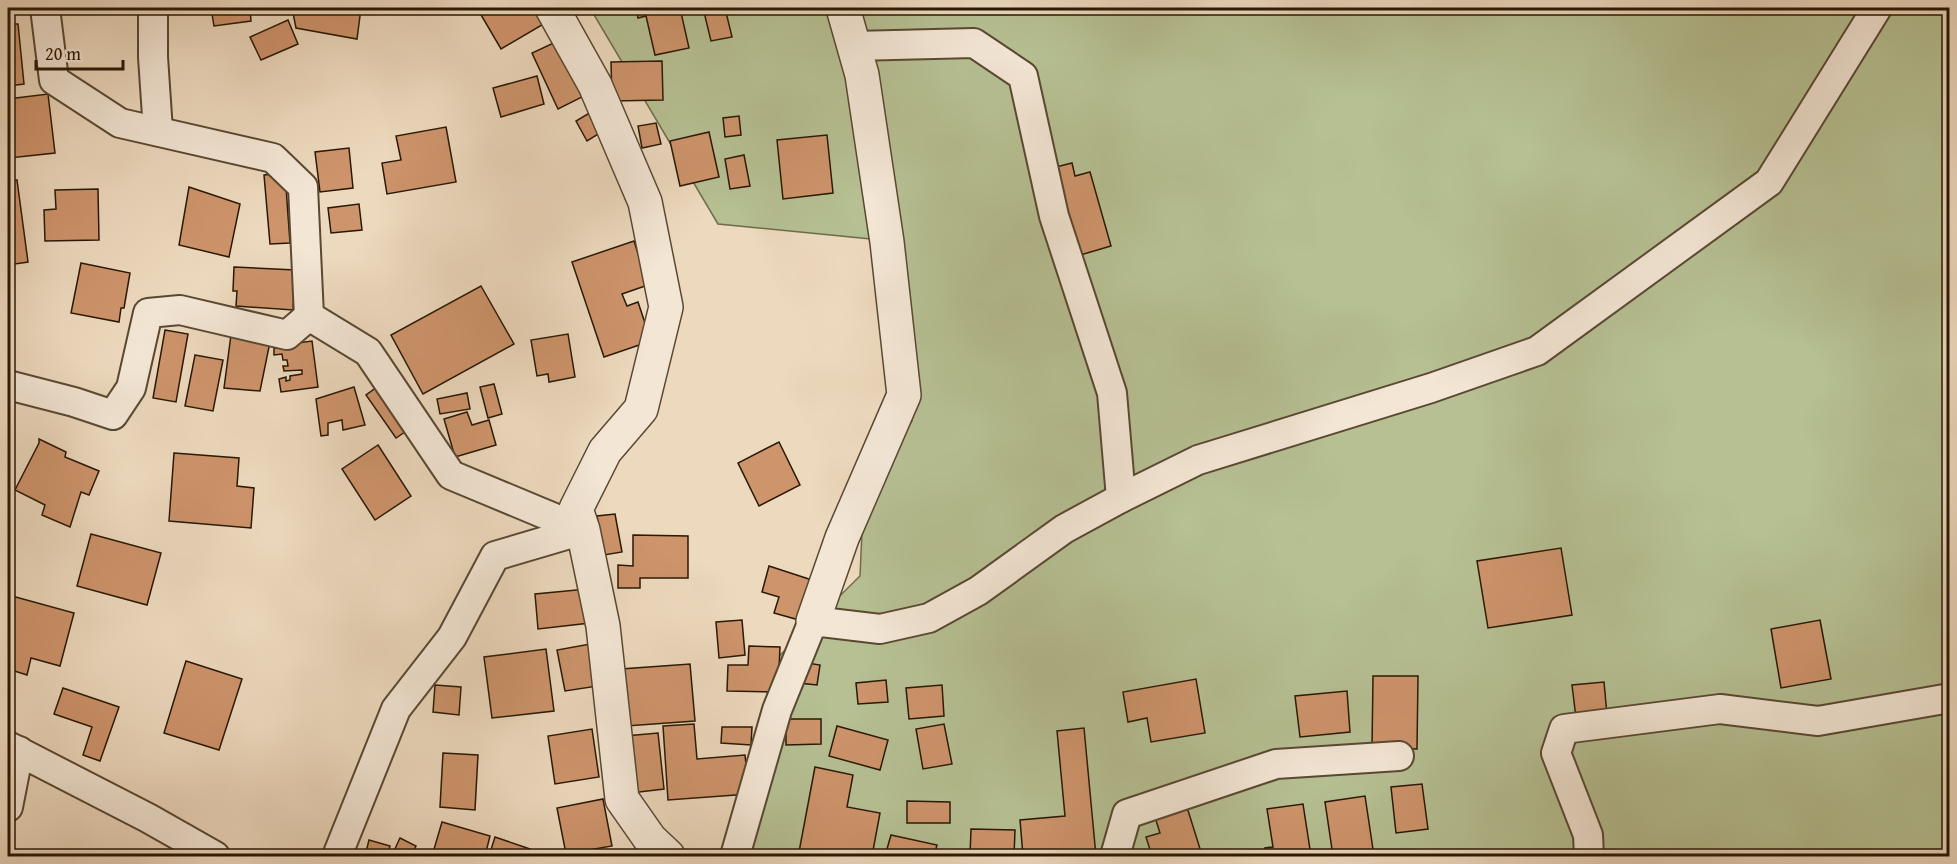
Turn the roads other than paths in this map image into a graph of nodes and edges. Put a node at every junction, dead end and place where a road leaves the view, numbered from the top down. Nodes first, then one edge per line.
1 (45, 8) edge
2 (153, 8) edge
3 (552, 8) edge
4 (843, 8) edge
5 (1877, 8) edge
6 (854, 46) junction
7 (158, 131) junction
8 (309, 316) junction
9 (8, 385) edge
10 (1121, 498) junction
11 (583, 530) junction
12 (813, 621) junction
13 (1950, 698) edge
14 (14, 749) edge
15 (1399, 756) dead end
16 (8, 807) edge
17 (215, 856) edge
18 (337, 856) edge
19 (668, 856) edge
20 (735, 856) edge
21 (1115, 856) edge
22 (1589, 856) edge

1 - 7 street
2 - 7 street
3 - 11 street
4 - 6 street
5 - 10 street
6 - 10 street
6 - 12 street
7 - 8 street
8 - 9 street
8 - 11 street
10 - 12 street
11 - 18 street
11 - 19 street
12 - 20 street
13 - 22 street
14 - 16 street
14 - 17 street
15 - 21 street

